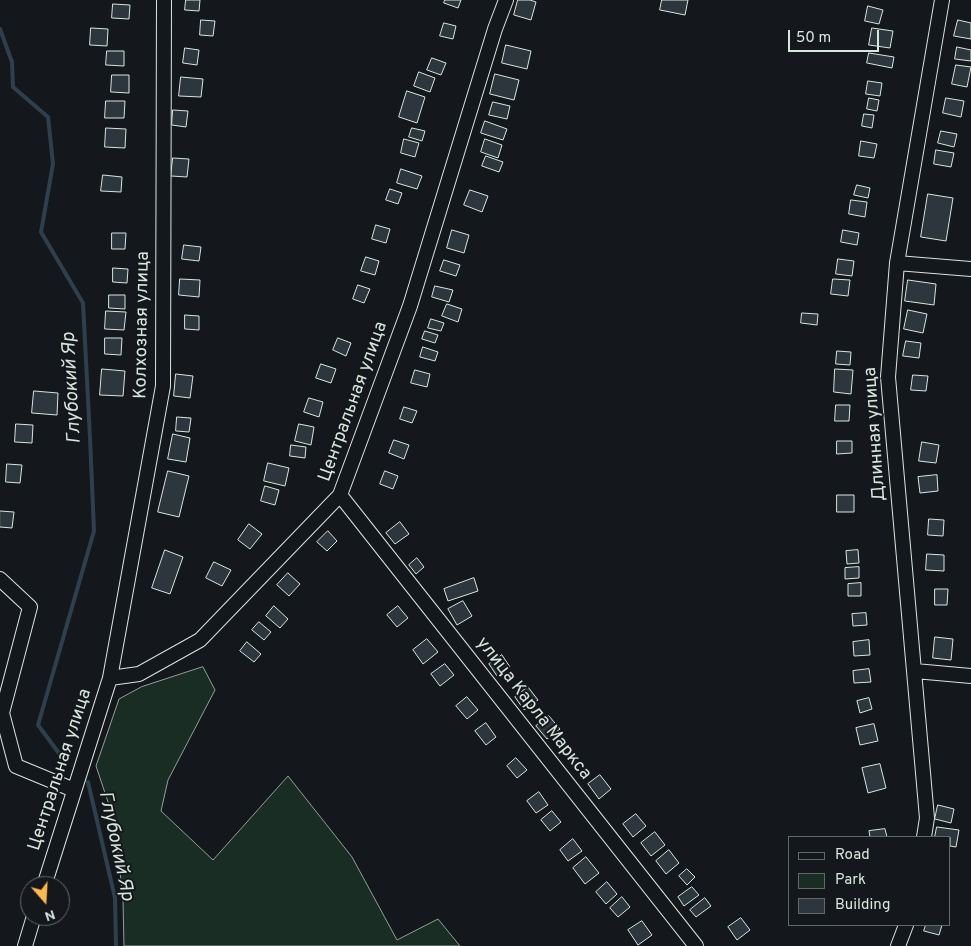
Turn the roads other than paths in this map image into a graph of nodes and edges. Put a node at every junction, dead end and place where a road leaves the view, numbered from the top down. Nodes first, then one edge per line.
1 (164, 0) edge
2 (506, 0) edge
3 (942, 0) edge
4 (897, 263) junction
5 (971, 268) edge
6 (340, 495) junction
7 (0, 579) edge
8 (915, 671) junction
9 (971, 676) edge
10 (110, 678) junction
11 (74, 790) junction
12 (924, 836) edge
13 (47, 876) edge
14 (31, 926) edge
15 (906, 926) edge
16 (25, 946) edge
17 (696, 946) edge
18 (898, 946) edge

1 - 10 street, Колхозная улица
2 - 6 street, Центральная улица
3 - 4 street, Длинная улица
4 - 5 street
4 - 8 street, Длинная улица
6 - 10 street, Центральная улица
6 - 17 street, улица Карла Маркса
7 - 11 street
8 - 9 street
8 - 12 street, Длинная улица
10 - 11 street, Центральная улица
11 - 13 street, Центральная улица
14 - 16 street
15 - 18 street

